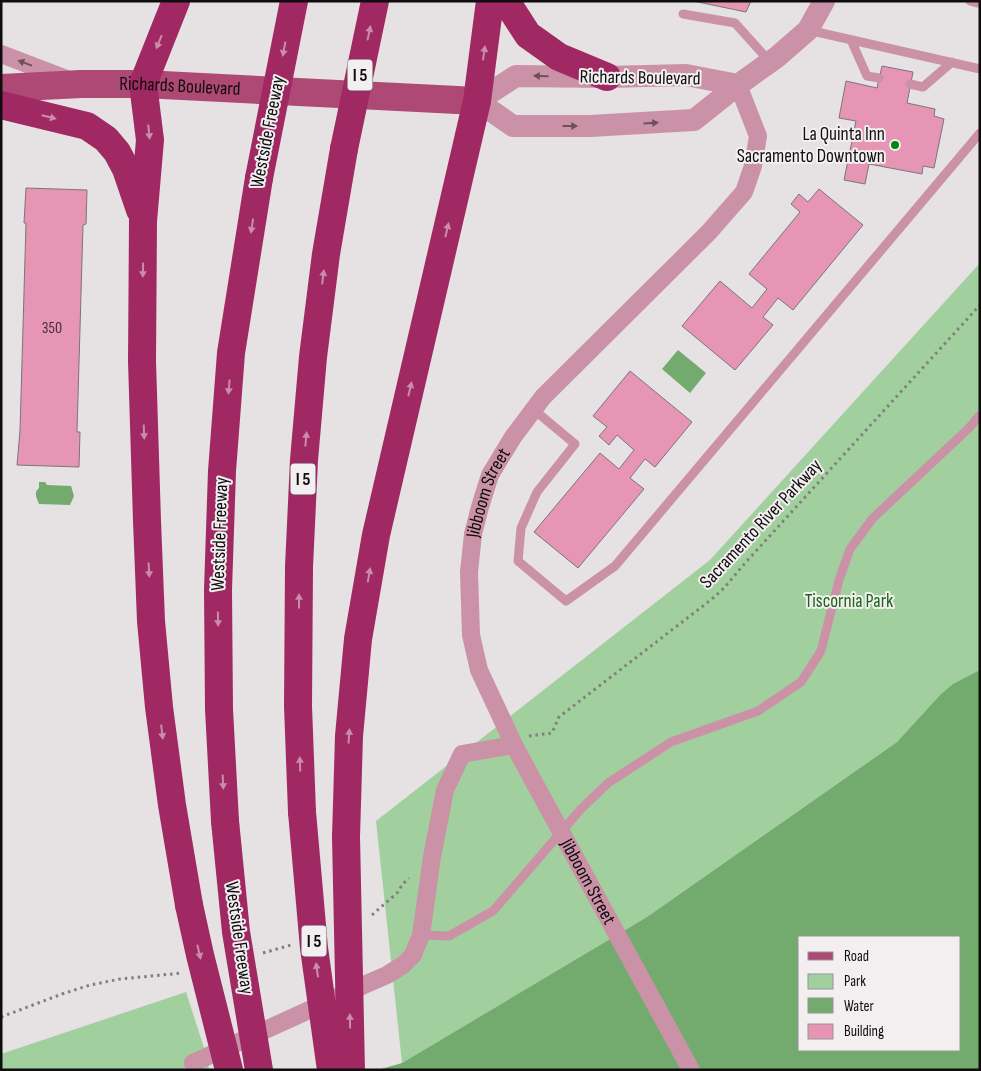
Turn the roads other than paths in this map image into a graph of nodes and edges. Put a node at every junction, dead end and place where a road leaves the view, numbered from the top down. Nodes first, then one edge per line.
1 (176, 1) edge
2 (294, 1) edge
3 (375, 1) edge
4 (490, 1) edge
5 (506, 1) edge
6 (824, 1) edge
7 (970, 1) edge
8 (978, 1) edge
9 (683, 14) dead end
10 (808, 30) junction
11 (851, 40) junction
12 (1, 54) edge
13 (770, 62) junction
14 (952, 62) junction
15 (980, 69) edge
16 (607, 77) junction
17 (879, 78) dead end
18 (81, 84) junction
19 (143, 84) junction
20 (910, 84) dead end
21 (738, 85) junction
22 (1, 88) edge
23 (477, 101) junction
24 (1, 105) edge
25 (980, 133) edge
26 (143, 221) junction
27 (533, 410) junction
28 (980, 415) edge
29 (514, 745) junction
30 (421, 935) junction
31 (193, 1063) dead end
32 (229, 1070) edge
33 (259, 1070) edge
34 (331, 1070) edge
35 (351, 1070) edge
36 (692, 1070) edge

1 -> 19 highway
2 -> 33 highway, Westside Freeway, bridge
34 -> 3 highway, I 5, bridge
23 -> 4 highway
5 - 16 highway
6 - 10 street
7 - 8 lane
9 - 13 lane
10 - 11 lane
10 - 13 street
11 - 14 lane
11 - 17 lane
18 -> 12 street
13 - 21 street
14 - 15 lane
14 - 20 lane
16 - 21 street, Richards Boulevard
16 -> 23 street, Richards Boulevard
18 - 19 main road, Richards Boulevard
18 - 22 main road, Richards Boulevard
19 - 23 main road, Richards Boulevard
19 -> 26 highway
23 -> 21 street, Richards Boulevard
21 - 27 street, Jibboom Street
35 -> 23 highway, bridge
24 -> 26 highway
25 - 27 lane
26 -> 32 highway, bridge
27 - 29 street, Jibboom Street
28 - 30 lane
29 - 30 street
29 - 36 street, Jibboom Street, bridge
30 - 31 street

